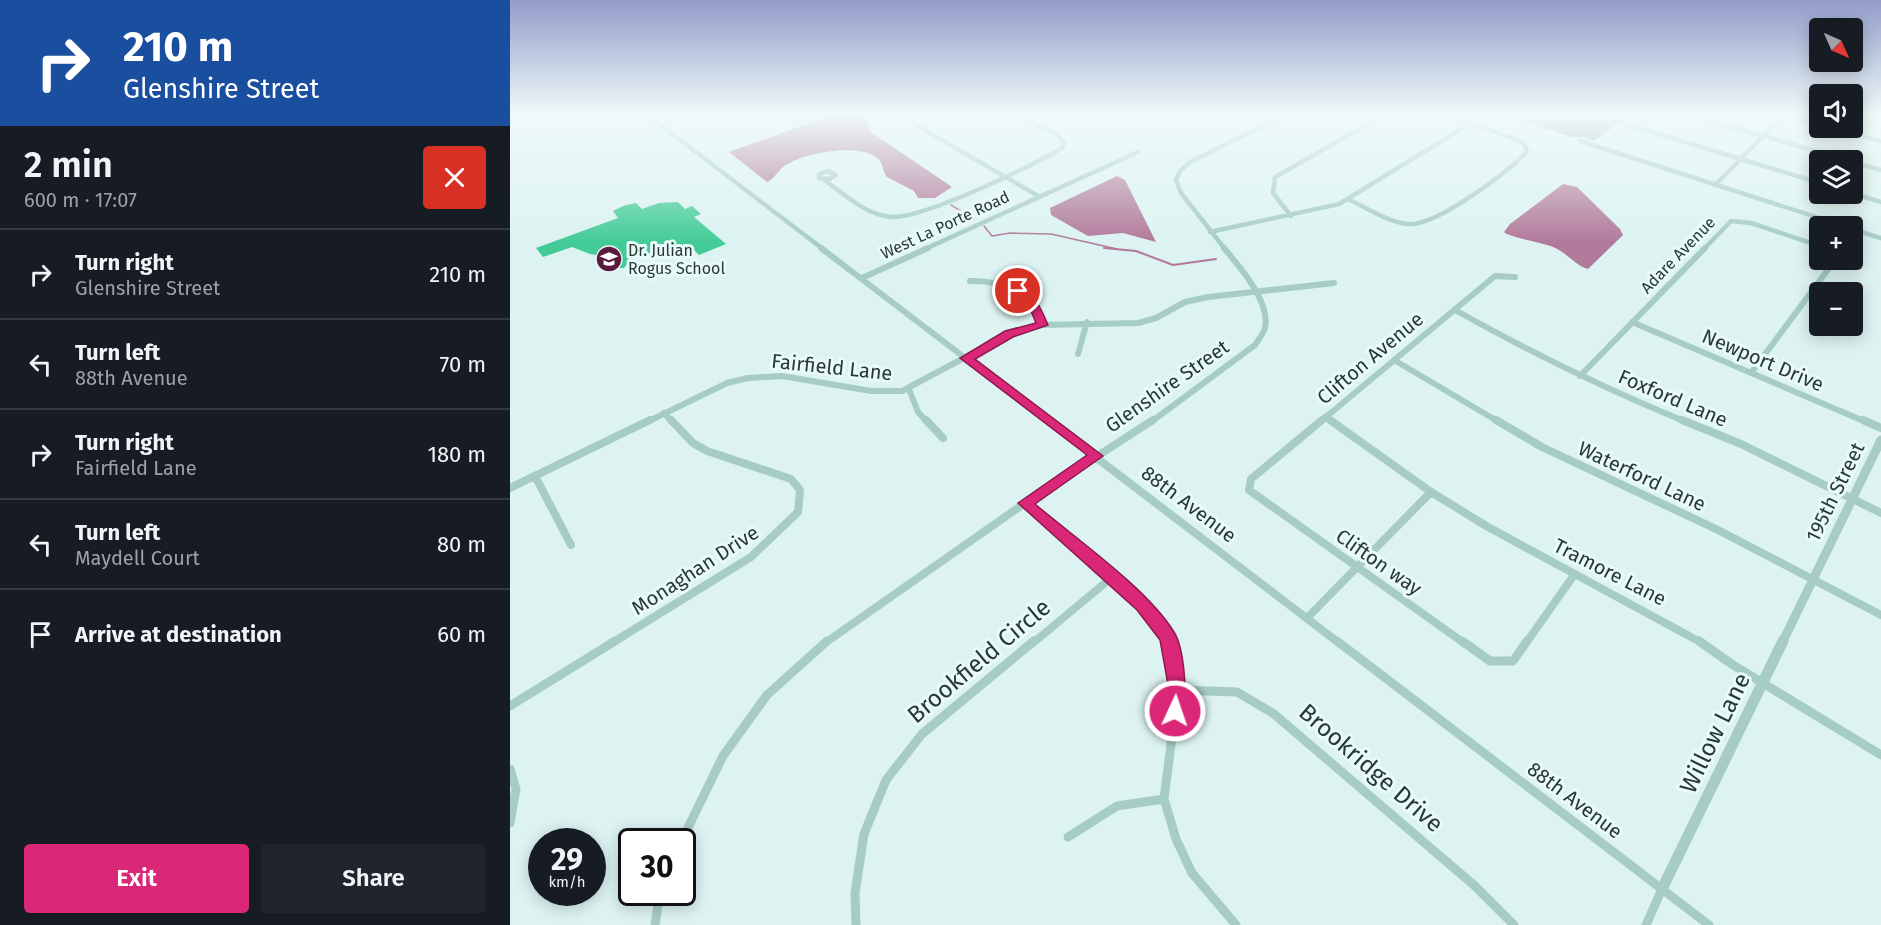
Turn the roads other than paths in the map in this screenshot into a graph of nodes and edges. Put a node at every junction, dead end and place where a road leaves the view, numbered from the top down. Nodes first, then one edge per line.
1 (703, 157) edge
2 (971, 157) edge
3 (1046, 157) edge
4 (1127, 157) edge
5 (1200, 157) edge
6 (1309, 157) edge
7 (1416, 157) edge
8 (1523, 157) edge
9 (1630, 157) edge
10 (1733, 157) edge
11 (1739, 159) junction
12 (1863, 165) edge
13 (1881, 170) edge
14 (1003, 176) junction
15 (823, 179) dead end
16 (1809, 180) edge
17 (1715, 185) junction
18 (1863, 196) edge
19 (1040, 197) junction
20 (1348, 199) junction
21 (1881, 202) edge
22 (1292, 216) junction
23 (1813, 216) edge
24 (1210, 232) junction
25 (1863, 232) edge
26 (1881, 238) edge
27 (1809, 242) edge
28 (1828, 270) edge
29 (1515, 276) dead end
30 (862, 278) junction
31 (970, 281) dead end
32 (1334, 283) dead end
33 (1257, 292) junction
34 (1455, 310) junction
35 (1087, 322) junction
36 (1632, 322) junction
37 (1042, 325) junction
38 (1078, 354) dead end
39 (966, 358) junction
40 (1394, 360) junction
41 (1751, 373) junction
42 (1580, 376) junction
43 (909, 389) junction
44 (664, 413) junction
45 (1325, 417) junction
46 (1881, 428) edge
47 (943, 438) dead end
48 (1881, 440) edge
49 (1096, 456) junction
50 (535, 476) junction
51 (1251, 479) joint
52 (510, 488) edge
53 (1431, 492) junction
54 (1852, 499) junction
55 (1025, 503) junction
56 (1881, 513) edge
57 (571, 545) dead end
58 (1822, 559) joint
59 (1359, 568) junction
60 (1574, 575) junction
61 (1112, 578) junction
62 (1812, 580) junction
63 (1881, 615) edge
64 (1308, 617) junction
65 (1763, 682) junction
66 (1178, 690) junction
67 (510, 706) edge
68 (1881, 755) edge
69 (510, 769) edge
70 (1164, 799) junction
71 (510, 823) edge
72 (688, 828) edge
73 (1068, 837) dead end
74 (1662, 889) junction
75 (658, 906) edge
76 (655, 925) edge
77 (856, 925) edge
78 (1236, 925) edge
79 (1514, 925) edge
80 (1646, 925) edge
81 (1709, 925) edge

1 - 30 street, 88th Avenue
2 - 14 street
3 - 14 street
4 - 19 street, West La Porte Road
5 - 24 street, Glenshire Street
6 - 22 street
7 - 20 street
8 - 20 street
9 - 17 street
10 - 11 street
11 - 16 street
11 - 17 street
12 - 13 street
14 - 15 street
14 - 19 street
17 - 23 street
18 - 21 street
19 - 30 street, West La Porte Road
20 - 22 street
22 - 24 street
24 - 33 street, Glenshire Street
25 - 26 street
27 - 36 street, Adare Avenue
28 - 41 street
29 - 34 street, Clifton Avenue
30 - 39 street, 88th Avenue
31 - 37 street
32 - 33 street, Fairfield Lane
33 - 35 street, Fairfield Lane
33 - 49 street, Glenshire Street
34 - 40 street, Clifton Avenue
34 - 42 street, Foxford Lane
35 - 37 street, Fairfield Lane
35 - 38 street
36 - 41 street, Newport Drive
36 - 42 street, Adare Avenue
37 - 39 street, Fairfield Lane
39 - 43 street, Fairfield Lane
39 - 49 street, 88th Avenue
40 - 45 street, Clifton Avenue
40 - 62 street, Waterford Lane
41 - 46 street, Newport Drive
42 - 54 street, Foxford Lane
43 - 44 street, Fairfield Lane
43 - 47 street
44 - 50 street, Fairfield Lane
44 - 67 street, Monaghan Drive
45 - 51 street, Clifton Avenue
45 - 53 street, Tramore Lane
48 - 54 street, 195th Street
49 - 55 street, Glenshire Street
49 - 64 street, 88th Avenue
50 - 52 street, Fairfield Lane
50 - 57 street
51 - 59 street, Clifton way
53 - 59 street
53 - 60 street, Tramore Lane
54 - 56 street, Foxford Lane
54 - 58 street, 195th Street
55 - 61 street
55 - 72 street, Glenshire Street
58 - 62 street, Willow Lane
59 - 60 street, Clifton way
59 - 64 street
60 - 65 street, Tramore Lane
61 - 66 street
61 - 77 street, Brookfield Circle
62 - 63 street, Waterford Lane
62 - 65 street, Willow Lane
64 - 74 street, 88th Avenue
65 - 68 street, Tramore Lane
65 - 74 street, Willow Lane
66 - 70 street
66 - 79 street, Brookridge Drive
69 - 71 street
70 - 73 street
70 - 78 street
74 - 80 street, Willow Lane
74 - 81 street, 88th Avenue
75 - 76 street

